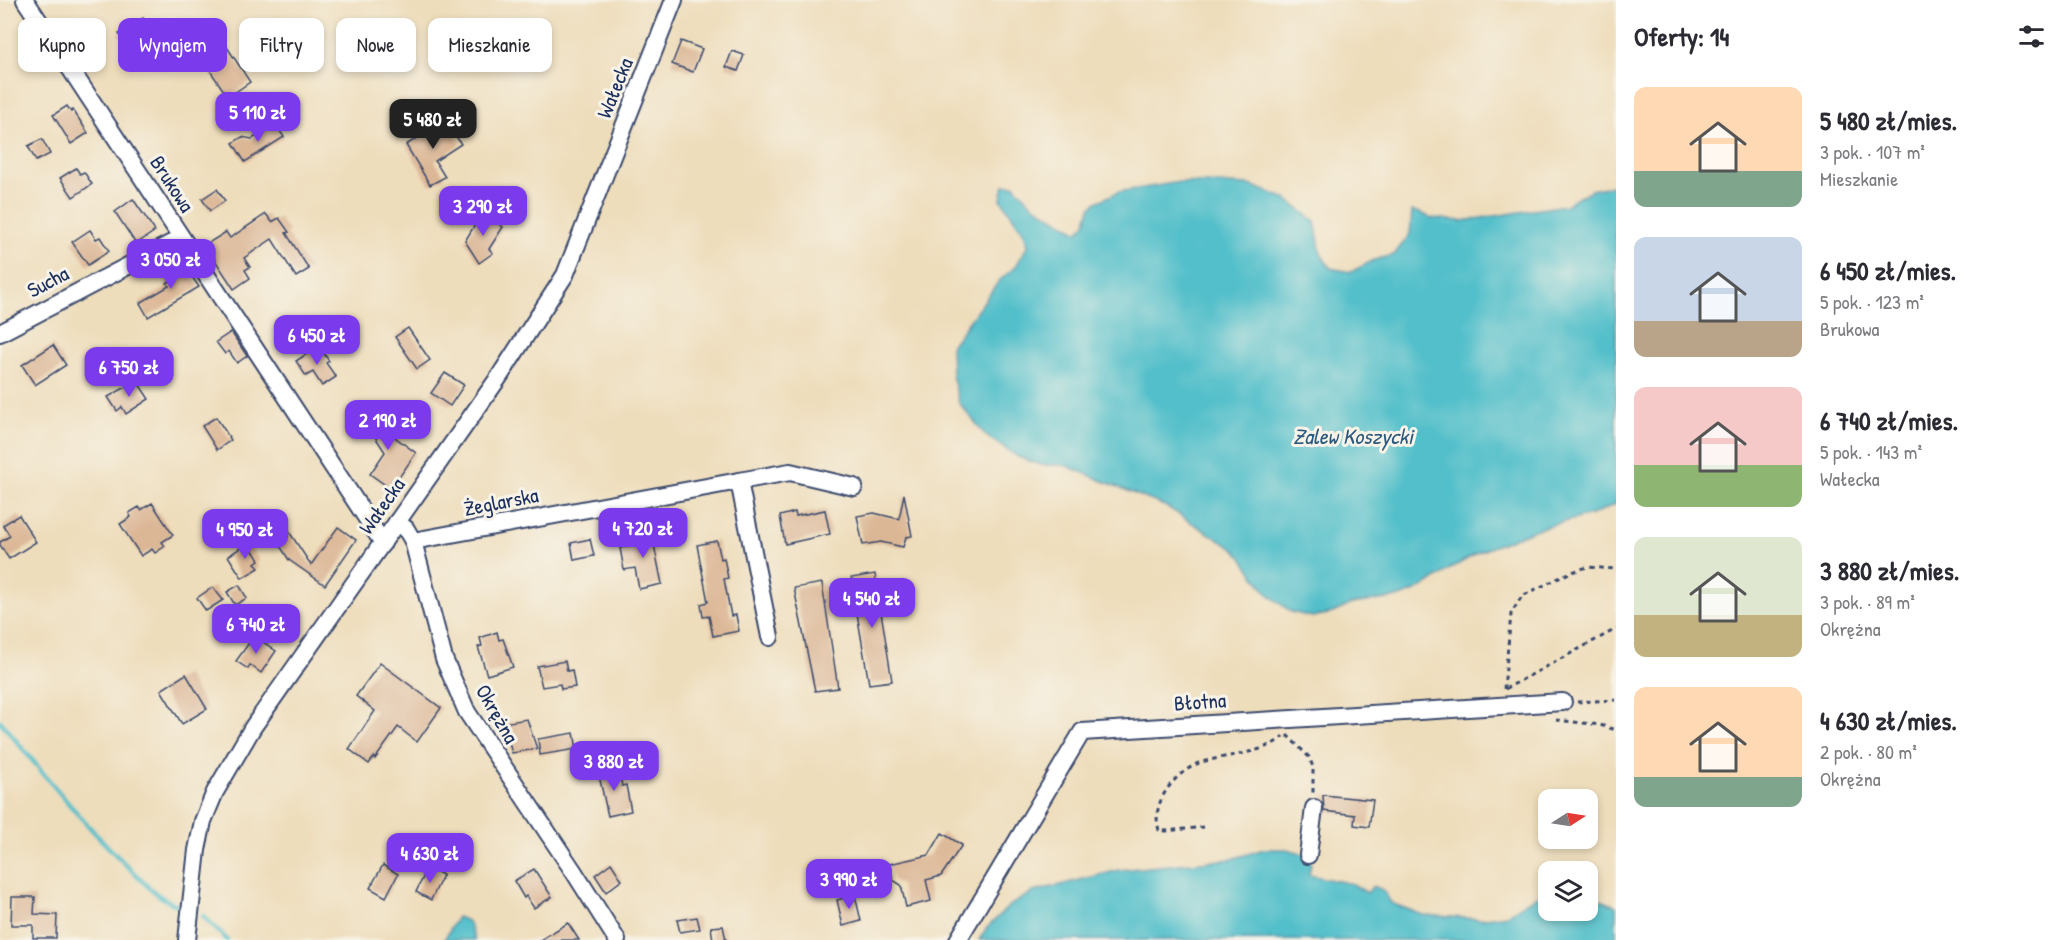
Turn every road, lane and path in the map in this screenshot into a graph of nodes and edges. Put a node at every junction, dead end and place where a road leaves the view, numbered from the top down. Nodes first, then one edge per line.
1 (25, 0) edge
2 (674, 0) edge
3 (181, 238) junction
4 (0, 333) edge
5 (739, 481) junction
6 (854, 486) dead end
7 (397, 522) junction
8 (413, 541) junction
9 (383, 543) junction
10 (1616, 569) edge
11 (1616, 629) edge
12 (770, 637) dead end
13 (1616, 700) edge
14 (1563, 702) joint
15 (1314, 808) joint
16 (1204, 827) dead end
17 (1308, 855) dead end
18 (187, 940) edge
19 (617, 940) edge
20 (958, 940) edge

1 - 3 street, Brukowa
2 - 7 street, Wałecka
3 - 4 street, Sucha
3 - 9 street, Brukowa
5 - 6 street, Żeglarska
5 - 8 street, Żeglarska
5 - 12 street
7 - 8 street, Okrężna
7 - 9 street, Wałecka
8 - 19 street, Okrężna
9 - 18 street, Wałecka
10 - 11 path
13 - 14 path
14 - 20 street, Błotna
15 - 16 path
15 - 17 street

